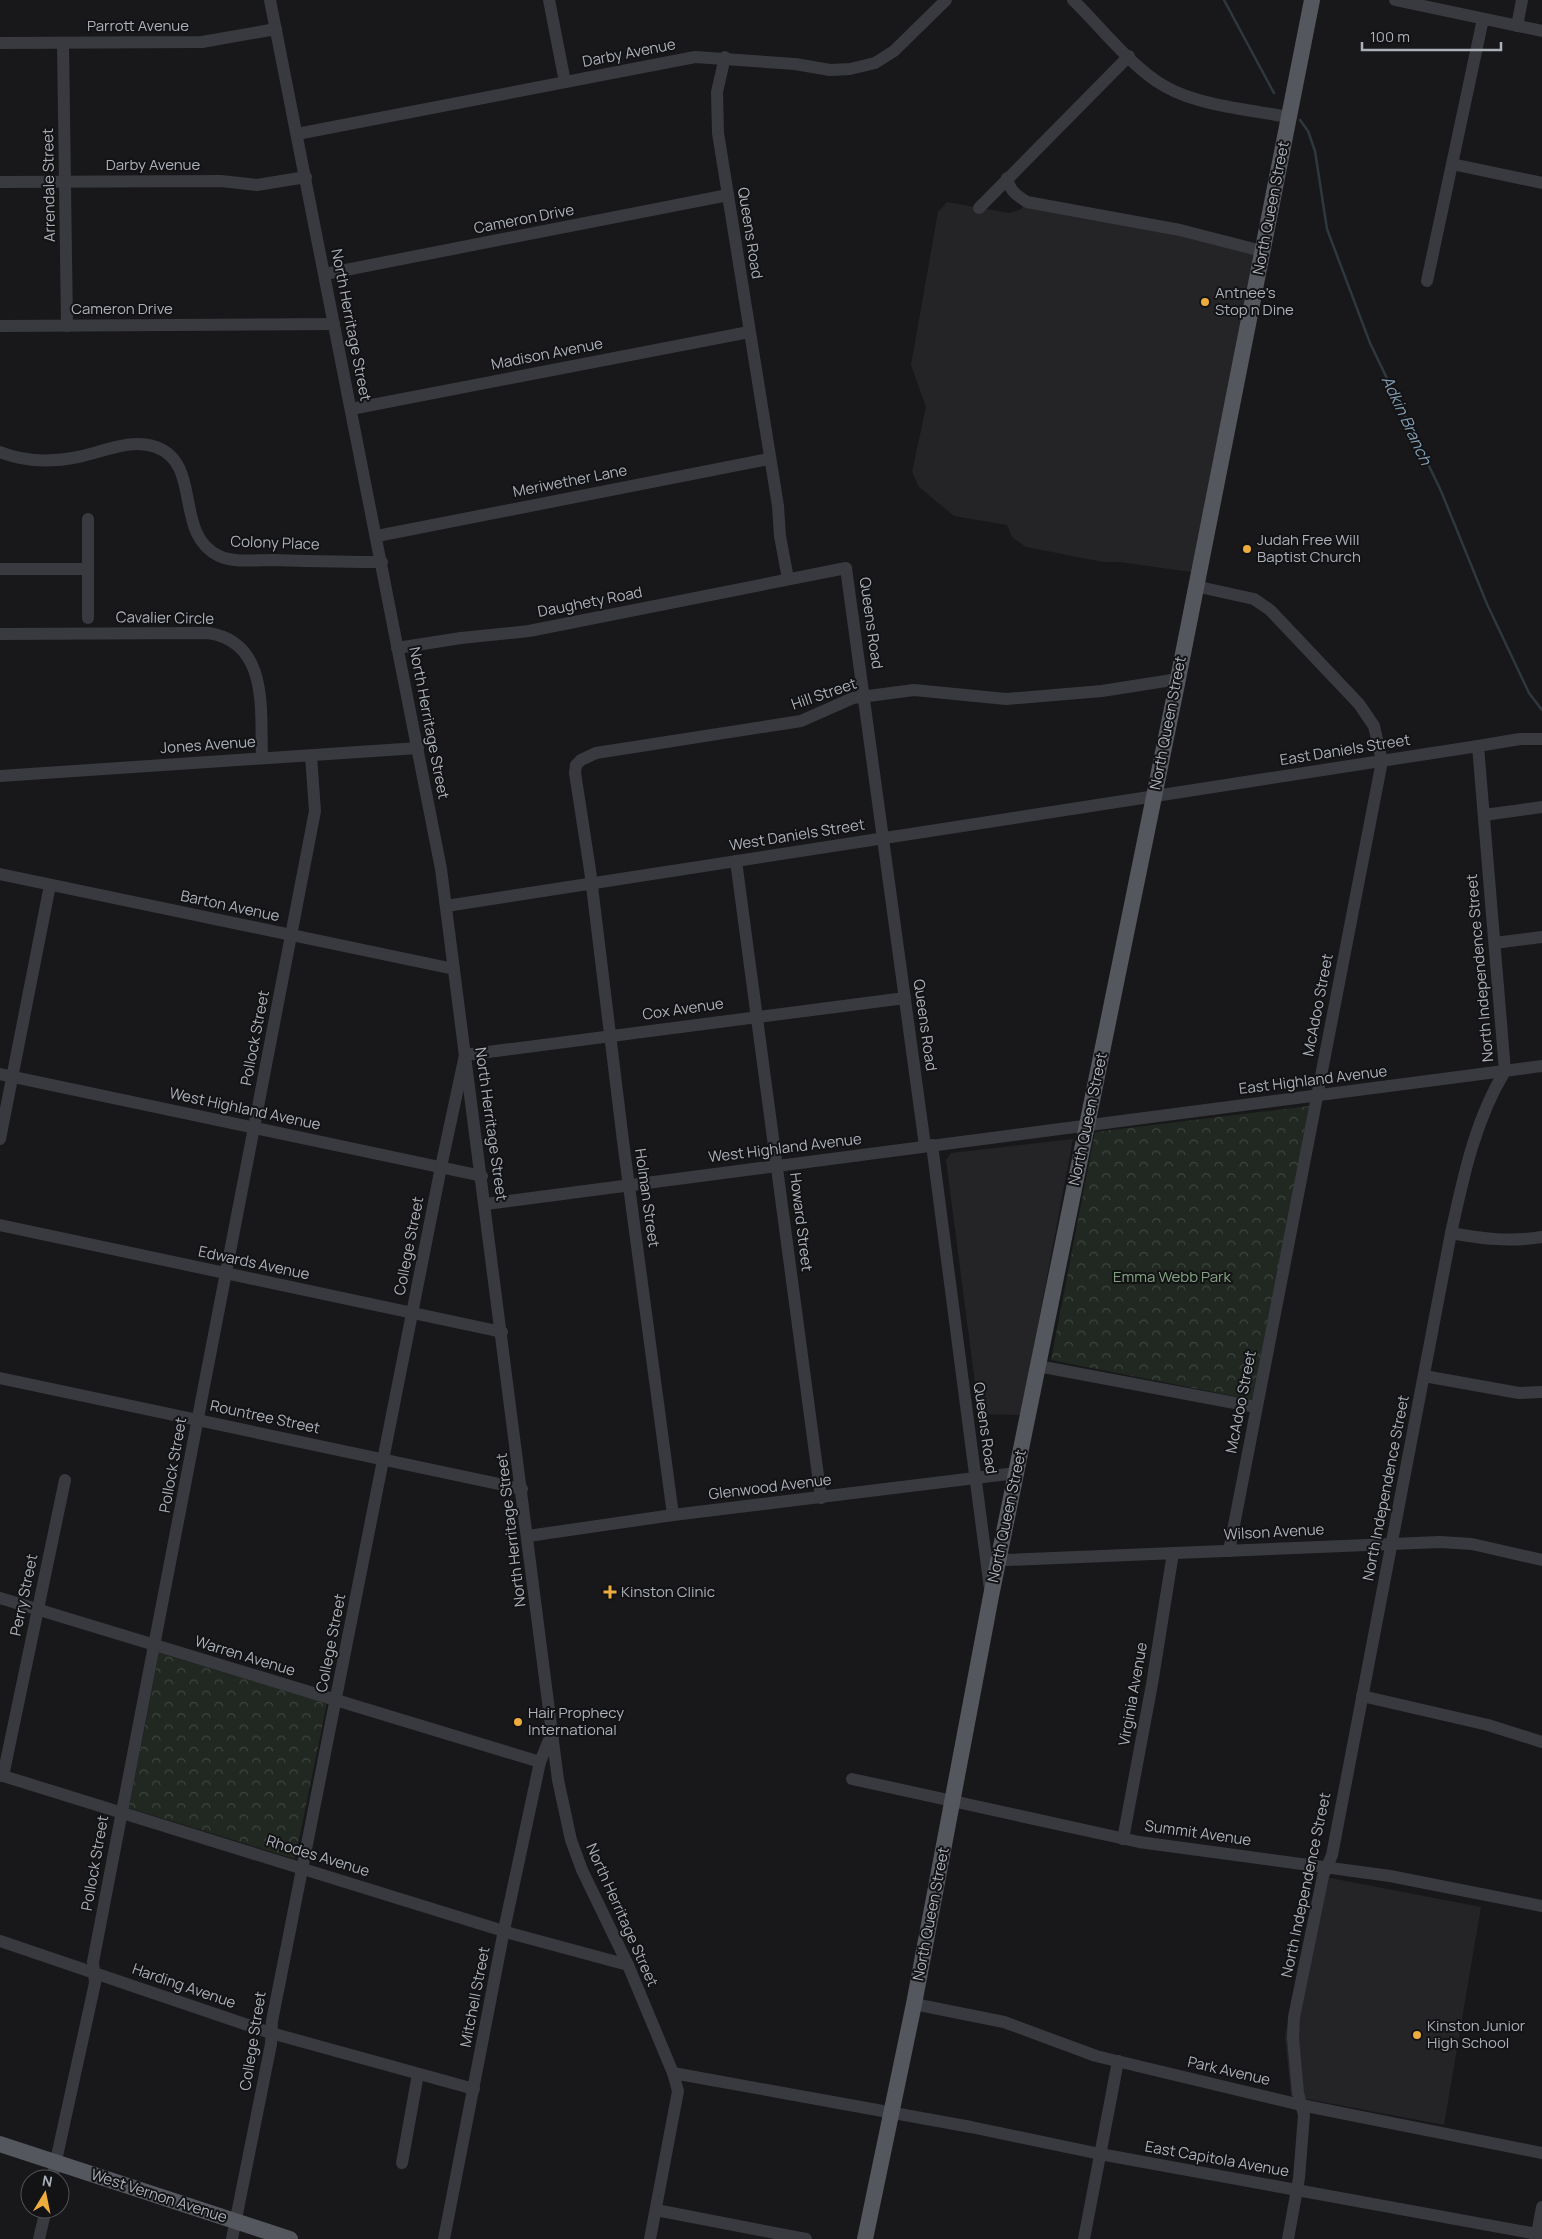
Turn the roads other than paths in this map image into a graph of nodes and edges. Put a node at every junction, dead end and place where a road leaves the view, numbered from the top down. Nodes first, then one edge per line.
1 (270, 0) edge
2 (549, 0) edge
3 (946, 0) edge
4 (1073, 0) edge
5 (1312, 0) edge
6 (1395, 0) edge
7 (1522, 0) edge
8 (1483, 19) junction
9 (1517, 26) junction
10 (276, 29) junction
11 (1542, 31) edge
12 (0, 43) edge
13 (63, 43) junction
14 (1129, 56) junction
15 (725, 58) junction
16 (565, 82) junction
17 (1289, 117) junction
18 (297, 134) junction
19 (1452, 164) junction
20 (306, 177) junction
21 (1007, 178) junction
22 (0, 182) edge
23 (65, 182) junction
24 (1542, 183) edge
25 (728, 195) junction
26 (979, 208) dead end
27 (1262, 251) junction
28 (325, 274) junction
29 (1427, 281) dead end
30 (334, 324) junction
31 (0, 326) edge
32 (68, 326) junction
33 (749, 332) junction
34 (351, 409) junction
35 (0, 452) edge
36 (769, 459) junction
37 (88, 519) dead end
38 (377, 536) junction
39 (382, 562) junction
40 (0, 569) edge
41 (88, 569) junction
42 (788, 579) junction
43 (1195, 586) junction
44 (88, 618) dead end
45 (0, 634) edge
46 (397, 648) junction
47 (1178, 679) junction
48 (865, 697) junction
49 (1542, 739) edge
50 (1478, 746) junction
51 (418, 748) junction
52 (311, 756) junction
53 (262, 758) junction
54 (1382, 761) junction
55 (0, 776) edge
56 (1154, 796) junction
57 (1542, 807) edge
58 (1484, 815) junction
59 (883, 837) junction
60 (736, 861) junction
61 (0, 874) edge
62 (591, 884) junction
63 (50, 885) junction
64 (446, 906) junction
65 (291, 935) junction
66 (1542, 937) edge
67 (1495, 943) junction
68 (454, 969) junction
69 (904, 998) junction
70 (757, 1015) junction
71 (611, 1036) junction
72 (465, 1054) junction
73 (1542, 1066) edge
74 (1505, 1071) junction
75 (6, 1075) edge
76 (1317, 1097) junction
77 (1087, 1124) junction
78 (254, 1128) junction
79 (0, 1139) edge
80 (928, 1146) junction
81 (777, 1166) junction
82 (441, 1167) junction
83 (482, 1176) junction
84 (629, 1184) junction
85 (486, 1204) junction
86 (0, 1226) edge
87 (1451, 1233) junction
88 (1542, 1237) edge
89 (226, 1274) junction
90 (412, 1312) junction
91 (502, 1332) junction
92 (1038, 1366) junction
93 (1424, 1376) junction
94 (0, 1378) edge
95 (1542, 1392) edge
96 (1256, 1407) junction
97 (198, 1419) junction
98 (384, 1460) junction
99 (1016, 1473) junction
100 (975, 1477) junction
101 (65, 1480) dead end
102 (522, 1488) junction
103 (821, 1498) junction
104 (673, 1515) junction
105 (528, 1536) junction
106 (1392, 1543) junction
107 (1229, 1551) junction
108 (1173, 1553) junction
109 (1006, 1560) dead end
110 (1542, 1560) edge
111 (991, 1596) junction
112 (0, 1598) edge
113 (37, 1609) junction
114 (155, 1645) junction
115 (1362, 1696) junction
116 (336, 1700) junction
117 (551, 1735) junction
118 (1542, 1742) edge
119 (540, 1762) junction
120 (1, 1776) edge
121 (852, 1779) dead end
122 (953, 1800) junction
123 (121, 1813) junction
124 (1123, 1839) junction
125 (1326, 1867) junction
126 (303, 1868) junction
127 (1542, 1906) edge
128 (504, 1930) junction
129 (0, 1941) edge
130 (628, 1965) junction
131 (94, 1973) junction
132 (914, 2004) junction
133 (271, 2033) junction
134 (1118, 2061) junction
135 (673, 2073) junction
136 (418, 2074) junction
137 (474, 2089) junction
138 (1301, 2105) junction
139 (892, 2113) junction
140 (0, 2144) edge
141 (1542, 2153) edge
142 (1100, 2154) junction
143 (56, 2162) junction
144 (402, 2163) dead end
145 (54, 2169) edge
146 (1297, 2190) junction
147 (1542, 2207) edge
148 (656, 2210) junction
149 (44, 2219) edge
150 (236, 2221) junction
151 (1536, 2236) edge
152 (39, 2239) edge
153 (232, 2239) edge
154 (290, 2239) edge
155 (444, 2239) edge
156 (650, 2239) edge
157 (806, 2239) edge
158 (865, 2239) edge
159 (1084, 2239) edge
160 (1288, 2239) edge

1 - 10 street, North Herritage Street
2 - 16 street
3 - 15 street, Darby Avenue
4 - 14 street
5 - 17 main road, North Queen Street
6 - 8 street
7 - 9 street
8 - 9 street
8 - 19 street
9 - 11 street
10 - 13 street, Parrott Avenue
10 - 18 street, North Herritage Street
12 - 13 street, Parrott Avenue
13 - 23 street, Arrendale Street
14 - 17 street
14 - 21 street
15 - 16 street, Darby Avenue
15 - 25 street, Queens Road
16 - 18 street, Darby Avenue
17 - 27 main road, North Queen Street
18 - 20 street, North Herritage Street
19 - 24 street
19 - 29 street
20 - 23 street, Darby Avenue
20 - 28 street, North Herritage Street
21 - 26 street
21 - 27 street
22 - 23 street, Darby Avenue
23 - 32 street, Arrendale Street
25 - 28 street, Cameron Drive
25 - 33 street, Queens Road
27 - 43 main road, North Queen Street
28 - 30 street, North Herritage Street
30 - 32 street, Cameron Drive
30 - 34 street, North Herritage Street
31 - 32 street, Cameron Drive
33 - 34 street, Madison Avenue
33 - 36 street, Queens Road
34 - 38 street, North Herritage Street
35 - 39 street, Colony Place
36 - 38 street, Meriwether Lane
36 - 42 street, Queens Road
37 - 41 street
38 - 39 street, North Herritage Street
39 - 46 street, North Herritage Street
40 - 41 street
41 - 44 street
42 - 46 street, Daughety Road
42 - 48 street, Queens Road
43 - 47 main road, North Queen Street
43 - 54 street, McAdoo Street
45 - 53 street, Cavalier Circle
46 - 51 street, North Herritage Street
47 - 48 street, Hill Street
47 - 56 main road, North Queen Street
48 - 59 street, Queens Road
48 - 62 street, Hill Street
49 - 50 street, East Daniels Street
50 - 54 street, East Daniels Street
50 - 58 street, North Independence Street
51 - 52 street, Jones Avenue
51 - 64 street, North Herritage Street
52 - 53 street, Jones Avenue
52 - 65 street, Pollock Street
53 - 55 street, Jones Avenue
54 - 56 street, East Daniels Street
54 - 76 street, McAdoo Street
56 - 59 street, West Daniels Street
56 - 77 main road, North Queen Street
57 - 58 street
58 - 67 street, North Independence Street
59 - 60 street, West Daniels Street
59 - 69 street, Queens Road
60 - 62 street, West Daniels Street
60 - 70 street, Howard Street
61 - 63 street, Barton Avenue
62 - 64 street, West Daniels Street
62 - 71 street, Holman Street
63 - 65 street, Barton Avenue
63 - 75 street
64 - 68 street, North Herritage Street
65 - 68 street, Barton Avenue
65 - 78 street, Pollock Street
66 - 67 street
67 - 74 street, North Independence Street
68 - 72 street, North Herritage Street
69 - 70 street, Cox Avenue
69 - 80 street, Queens Road
70 - 71 street, Cox Avenue
70 - 81 street, Howard Street
71 - 72 street, Cox Avenue
71 - 84 street, Holman Street
72 - 82 street, College Street
72 - 83 street, North Herritage Street
73 - 74 street, East Highland Avenue
74 - 76 street, East Highland Avenue
74 - 87 street, North Independence Street
75 - 78 street, West Highland Avenue
75 - 79 street
76 - 77 street, East Highland Avenue
76 - 96 street, McAdoo Street
77 - 80 street, West Highland Avenue
77 - 92 main road, North Queen Street
78 - 82 street, West Highland Avenue
78 - 89 street, Pollock Street
80 - 81 street, West Highland Avenue
80 - 100 street, Queens Road
81 - 84 street, West Highland Avenue
81 - 103 street, Howard Street
82 - 83 street, West Highland Avenue
82 - 90 street, College Street
83 - 85 street, North Herritage Street
84 - 85 street, West Highland Avenue
84 - 104 street, Holman Street
85 - 91 street, North Herritage Street
86 - 89 street, Edwards Avenue
87 - 88 street
87 - 93 street, North Independence Street
89 - 90 street, Edwards Avenue
89 - 97 street, Pollock Street
90 - 91 street, Edwards Avenue
90 - 98 street, College Street
91 - 102 street, North Herritage Street
92 - 96 street
92 - 99 main road, North Queen Street
93 - 95 street
93 - 106 street, North Independence Street
94 - 97 street, Rountree Street
96 - 107 street, McAdoo Street
97 - 98 street, Rountree Street
97 - 114 street, Pollock Street
98 - 102 street, Rountree Street
98 - 116 street, College Street
99 - 100 street, Glenwood Avenue
99 - 111 main road, North Queen Street
100 - 103 street, Glenwood Avenue
100 - 111 street, Queens Road
101 - 113 street, Perry Street
102 - 105 street, North Herritage Street
103 - 104 street, Glenwood Avenue
104 - 105 street, Glenwood Avenue
105 - 117 street, North Herritage Street
106 - 107 street, Wilson Avenue
106 - 110 street, Wilson Avenue
106 - 115 street, North Independence Street
107 - 108 street, Wilson Avenue
108 - 109 street, Wilson Avenue
108 - 124 street, Virginia Avenue
111 - 122 main road, North Queen Street
112 - 113 street, Warren Avenue
113 - 114 street, Warren Avenue
113 - 120 street, Perry Street
114 - 116 street, Warren Avenue
114 - 123 street, Pollock Street
115 - 118 street
115 - 125 street, North Independence Street
116 - 119 street, Warren Avenue
116 - 126 street, College Street
117 - 119 street
117 - 130 street, North Herritage Street
119 - 128 street, Mitchell Street
120 - 123 street, Rhodes Avenue
121 - 122 street, Summit Avenue
122 - 124 street, Summit Avenue
122 - 132 main road, North Queen Street
123 - 126 street, Rhodes Avenue
123 - 131 street, Pollock Street
124 - 125 street, Summit Avenue
125 - 127 street, Summit Avenue
125 - 138 street, North Independence Street
126 - 128 street, Rhodes Avenue
126 - 133 street, College Street
128 - 130 street, Rhodes Avenue
128 - 137 street, Mitchell Street
129 - 131 street, Harding Avenue
130 - 135 street, North Herritage Street
131 - 133 street, Harding Avenue
131 - 143 street, Pollock Street
132 - 134 street, Park Avenue
132 - 139 main road, North Queen Street
133 - 136 street, Harding Avenue
133 - 150 street, College Street
134 - 138 street, Park Avenue
134 - 142 street
135 - 139 street, East Capitola Avenue
135 - 148 street, North Herritage Street
136 - 137 street, Harding Avenue
136 - 144 street
137 - 155 street, Mitchell Street
138 - 141 street, Park Avenue
138 - 146 street, North Independence Street
139 - 142 street, East Capitola Avenue
139 - 158 main road, North Queen Street
140 - 143 main road, West Vernon Avenue
142 - 146 street, East Capitola Avenue
142 - 159 street
143 - 145 street, Pollock Street
143 - 150 main road, West Vernon Avenue
146 - 151 street, East Capitola Avenue
146 - 160 street, North Independence Street
147 - 151 street
148 - 156 street, North Herritage Street
148 - 157 street
149 - 152 street
150 - 153 street, College Street
150 - 154 main road, West Vernon Avenue

